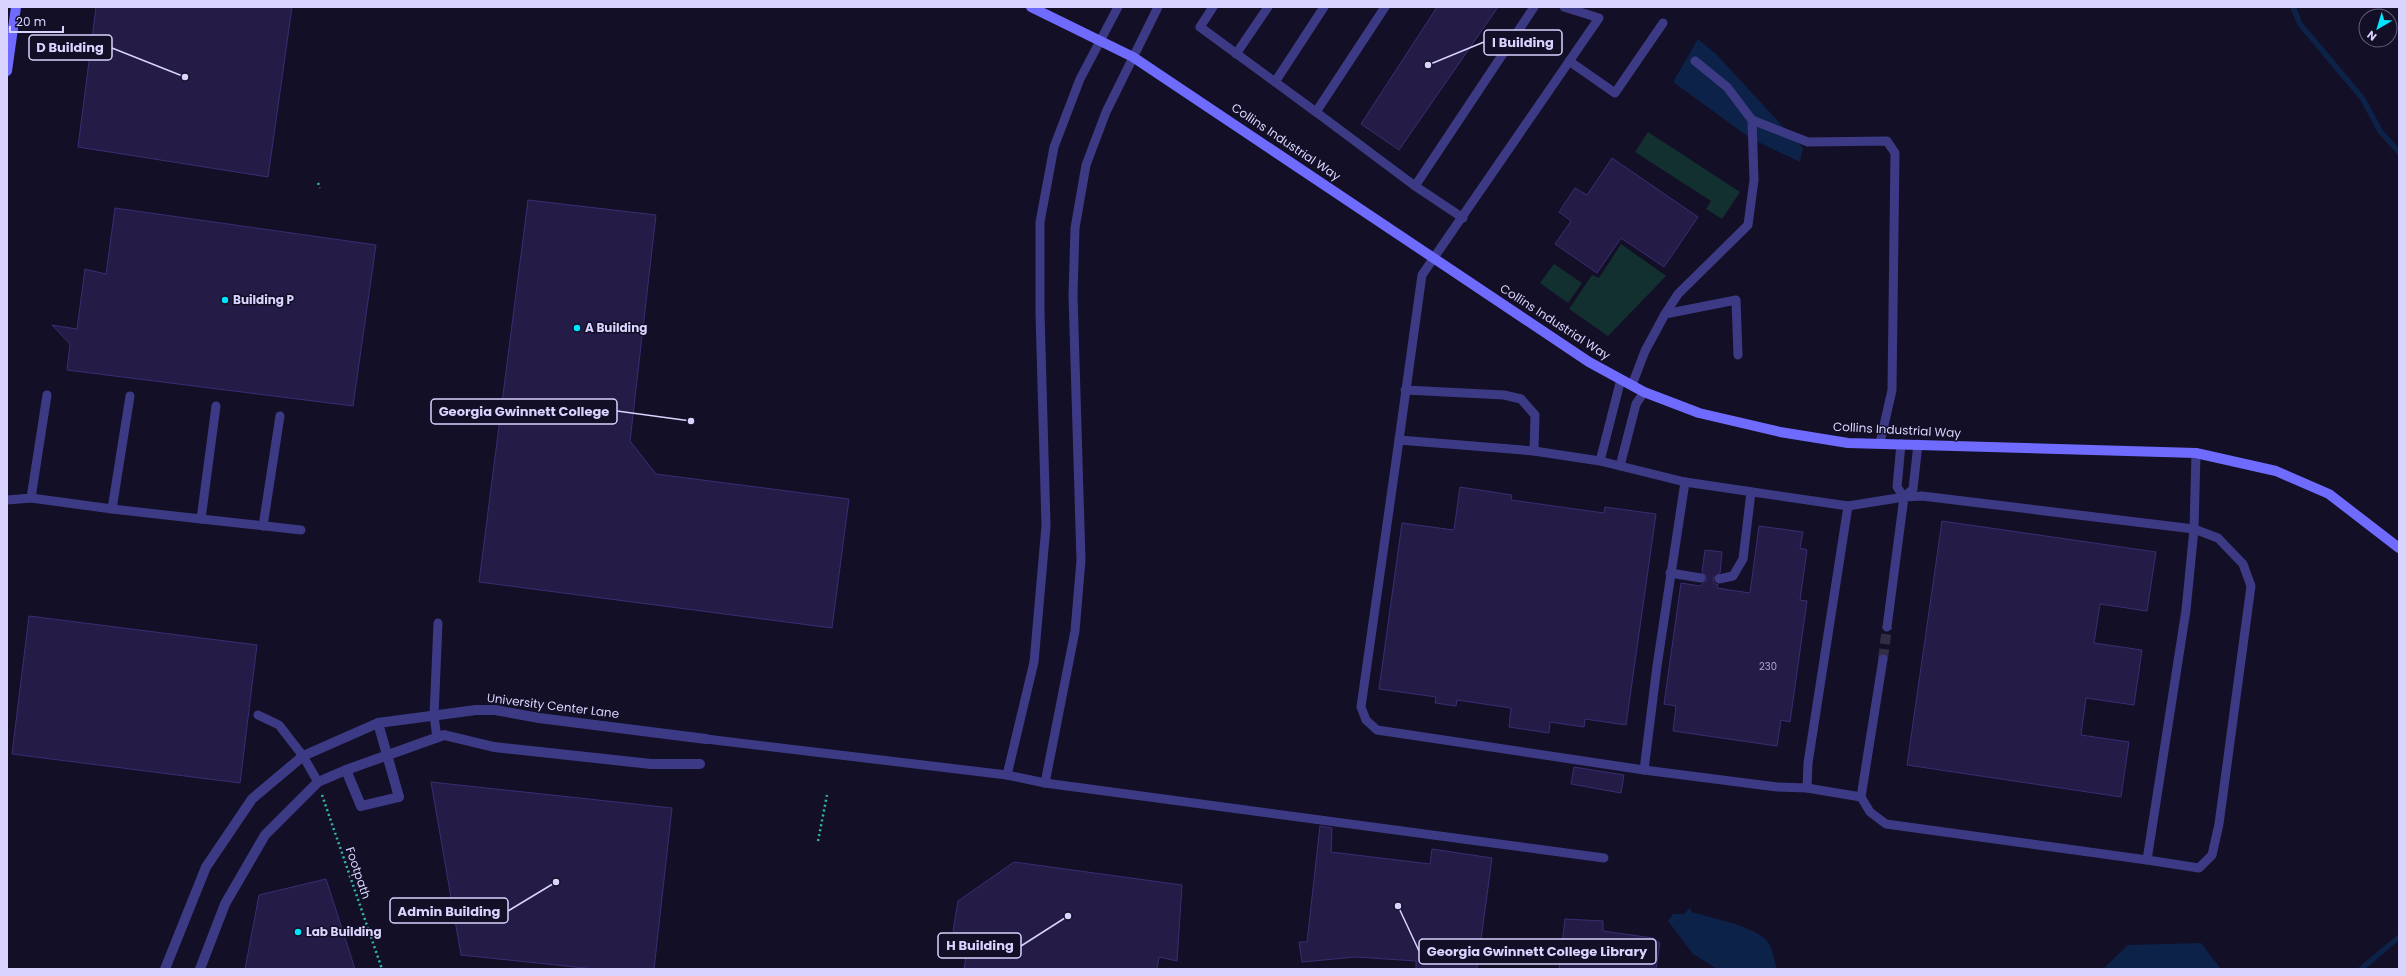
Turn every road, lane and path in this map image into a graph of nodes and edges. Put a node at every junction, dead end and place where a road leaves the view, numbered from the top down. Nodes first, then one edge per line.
1 (16, 7) edge
2 (1031, 7) edge
3 (1118, 7) edge
4 (1158, 7) edge
5 (1213, 7) edge
6 (1268, 7) edge
7 (1324, 7) edge
8 (1385, 7) edge
9 (1534, 7) edge
10 (1564, 7) edge
11 (1663, 23) dead end
12 (1102, 40) junction
13 (1236, 54) junction
14 (1132, 57) junction
15 (1569, 61) junction
16 (1695, 61) dead end
17 (7, 71) edge
18 (1275, 82) junction
19 (1316, 112) junction
20 (1752, 120) junction
21 (318, 183) dead end
22 (1415, 186) junction
23 (320, 188) dead end
24 (1463, 218) junction
25 (1435, 257) junction
26 (1665, 314) junction
27 (1738, 355) dead end
28 (1621, 379) junction
29 (1632, 385) junction
30 (1405, 390) junction
31 (1644, 392) junction
32 (47, 395) dead end
33 (130, 396) dead end
34 (216, 406) dead end
35 (280, 416) dead end
36 (1399, 440) junction
37 (1880, 443) junction
38 (1901, 444) junction
39 (1918, 444) junction
40 (1534, 451) junction
41 (2196, 453) junction
42 (1600, 461) junction
43 (1620, 466) junction
44 (1685, 482) junction
45 (1751, 492) junction
46 (1904, 497) junction
47 (31, 498) junction
48 (7, 500) edge
49 (1848, 506) junction
50 (112, 508) junction
51 (201, 519) junction
52 (263, 526) junction
53 (2194, 529) junction
54 (300, 530) dead end
55 (2399, 548) edge
56 (1670, 573) junction
57 (1701, 578) dead end
58 (1719, 579) dead end
59 (438, 623) dead end
60 (1887, 627) tunnel mouth
61 (1883, 659) tunnel mouth
62 (258, 715) dead end
63 (434, 716) junction
64 (378, 723) junction
65 (437, 738) junction
66 (706, 739) joint
67 (387, 754) junction
68 (303, 756) junction
69 (700, 764) dead end
70 (346, 770) junction
71 (1644, 770) junction
72 (1007, 775) junction
73 (318, 782) junction
74 (1045, 783) junction
75 (1807, 788) junction
76 (827, 795) dead end
77 (1861, 797) junction
78 (818, 841) dead end
79 (1604, 858) dead end
80 (2147, 860) junction
81 (165, 969) edge
82 (200, 969) edge
83 (382, 969) edge

1 - 17 street
2 - 12 street, Collins Industrial Way
3 - 12 lane
4 - 14 lane
5 - 13 lane
6 - 13 lane
7 - 18 lane
8 - 19 lane
9 - 22 lane
10 - 15 lane
11 - 15 lane
12 - 14 street, Collins Industrial Way
12 - 72 lane
13 - 18 lane
14 - 25 street, Collins Industrial Way
14 - 74 lane
15 - 24 lane
16 - 20 lane
18 - 19 lane
19 - 22 lane
20 - 26 lane
20 - 37 lane
21 - 23 path
22 - 24 lane
24 - 25 lane
25 - 28 street, Collins Industrial Way
25 - 30 lane
26 - 27 lane
26 - 29 lane
28 - 29 street, Collins Industrial Way
28 - 42 lane
29 - 31 street, Collins Industrial Way
30 - 36 lane
30 - 40 lane
31 - 37 street, Collins Industrial Way
31 - 43 lane
32 - 47 lane
33 - 50 lane
34 - 51 lane
35 - 52 lane
36 - 40 lane
36 - 71 lane
37 - 38 street, Collins Industrial Way
38 - 39 street, Collins Industrial Way
38 - 46 lane
39 - 41 street, Collins Industrial Way
39 - 46 lane
40 - 42 lane
41 - 53 lane
41 - 55 street, Collins Industrial Way
42 - 43 lane
43 - 44 lane
44 - 45 lane
44 - 56 lane
45 - 49 lane
45 - 58 lane
46 - 49 lane
46 - 53 lane
46 - 60 lane
47 - 48 lane
47 - 50 lane
49 - 75 lane
50 - 51 lane
51 - 52 lane
52 - 54 lane
53 - 80 lane
53 - 80 lane
56 - 57 lane
56 - 71 lane
59 - 63 lane
61 - 77 lane
62 - 68 lane
63 - 64 street, University Center Lane
63 - 65 lane
63 - 66 street, University Center Lane
64 - 67 street
64 - 68 street, University Center Lane
65 - 67 street
65 - 69 street
66 - 72 lane
67 - 70 street
67 - 70 street
68 - 73 lane
68 - 81 street, University Center Lane
70 - 73 street
71 - 75 lane
72 - 74 lane
73 - 82 street
73 - 83 path, Footpath
74 - 79 lane
75 - 77 lane
76 - 78 path
77 - 80 lane

